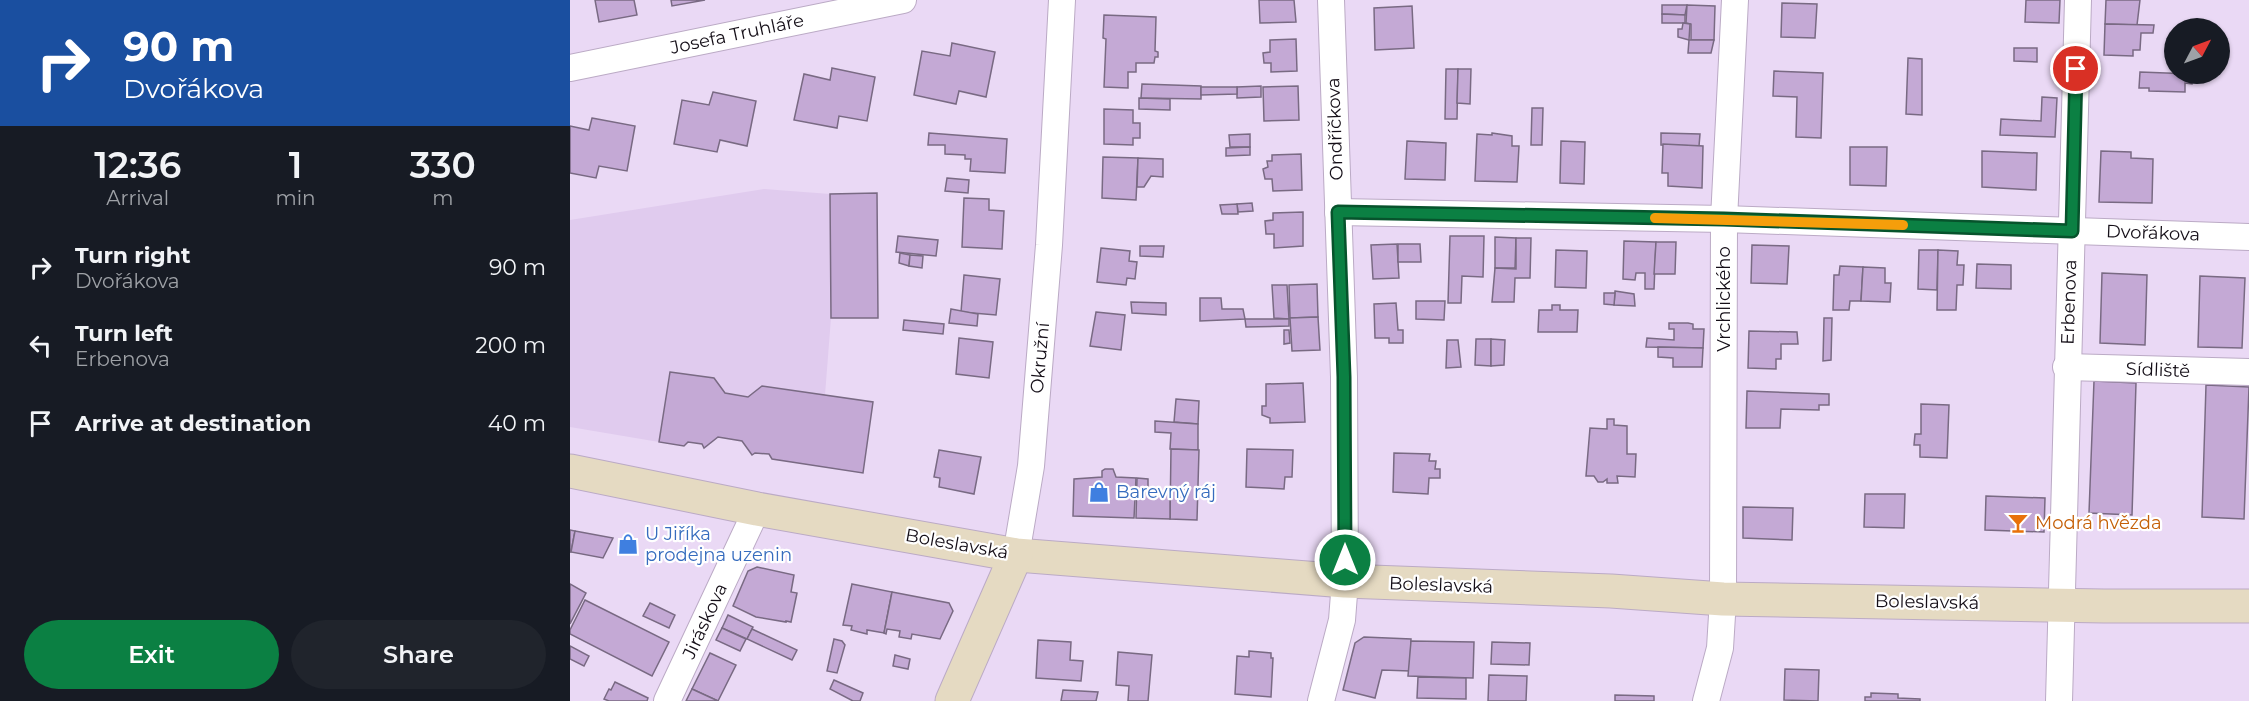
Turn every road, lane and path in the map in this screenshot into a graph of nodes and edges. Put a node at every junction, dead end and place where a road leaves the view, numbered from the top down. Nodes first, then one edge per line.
1 (903, 0) edge
2 (1062, 0) edge
3 (1331, 0) edge
4 (1735, 0) edge
5 (2078, 0) edge
6 (570, 68) edge
7 (1338, 212) junction
8 (1724, 219) junction
9 (2072, 231) junction
10 (2249, 237) edge
11 (2066, 367) junction
12 (2249, 372) edge
13 (570, 471) edge
14 (757, 508) junction
15 (1016, 555) junction
16 (1345, 581) junction
17 (1723, 598) junction
18 (2061, 605) junction
19 (2249, 606) edge
20 (667, 701) edge
21 (952, 701) edge
22 (1321, 701) edge
23 (1706, 701) edge
24 (2059, 701) edge

1 - 6 street, Josefa Truhláře
2 - 15 street, Okružní
3 - 7 street, Ondříčkova
4 - 8 street, Vrchlického
5 - 9 street, Erbenova
7 - 8 street, Dvořákova
7 - 16 street, Ondříčkova
8 - 9 street, Dvořákova
8 - 17 street, Vrchlického
9 - 10 street, Dvořákova
9 - 11 street, Erbenova
11 - 12 street, Sídliště
11 - 18 street, Erbenova
13 - 14 main road, Boleslavská
14 - 15 main road, Boleslavská
14 - 20 street, Jiráskova
15 - 16 main road, Boleslavská
15 - 21 main road, Okružní
16 - 17 main road, Boleslavská
16 - 22 street, Ondříčkova
17 - 18 main road, Boleslavská
17 - 23 street, Vrchlického
18 - 19 main road, Boleslavská
18 - 24 street, Erbenova

